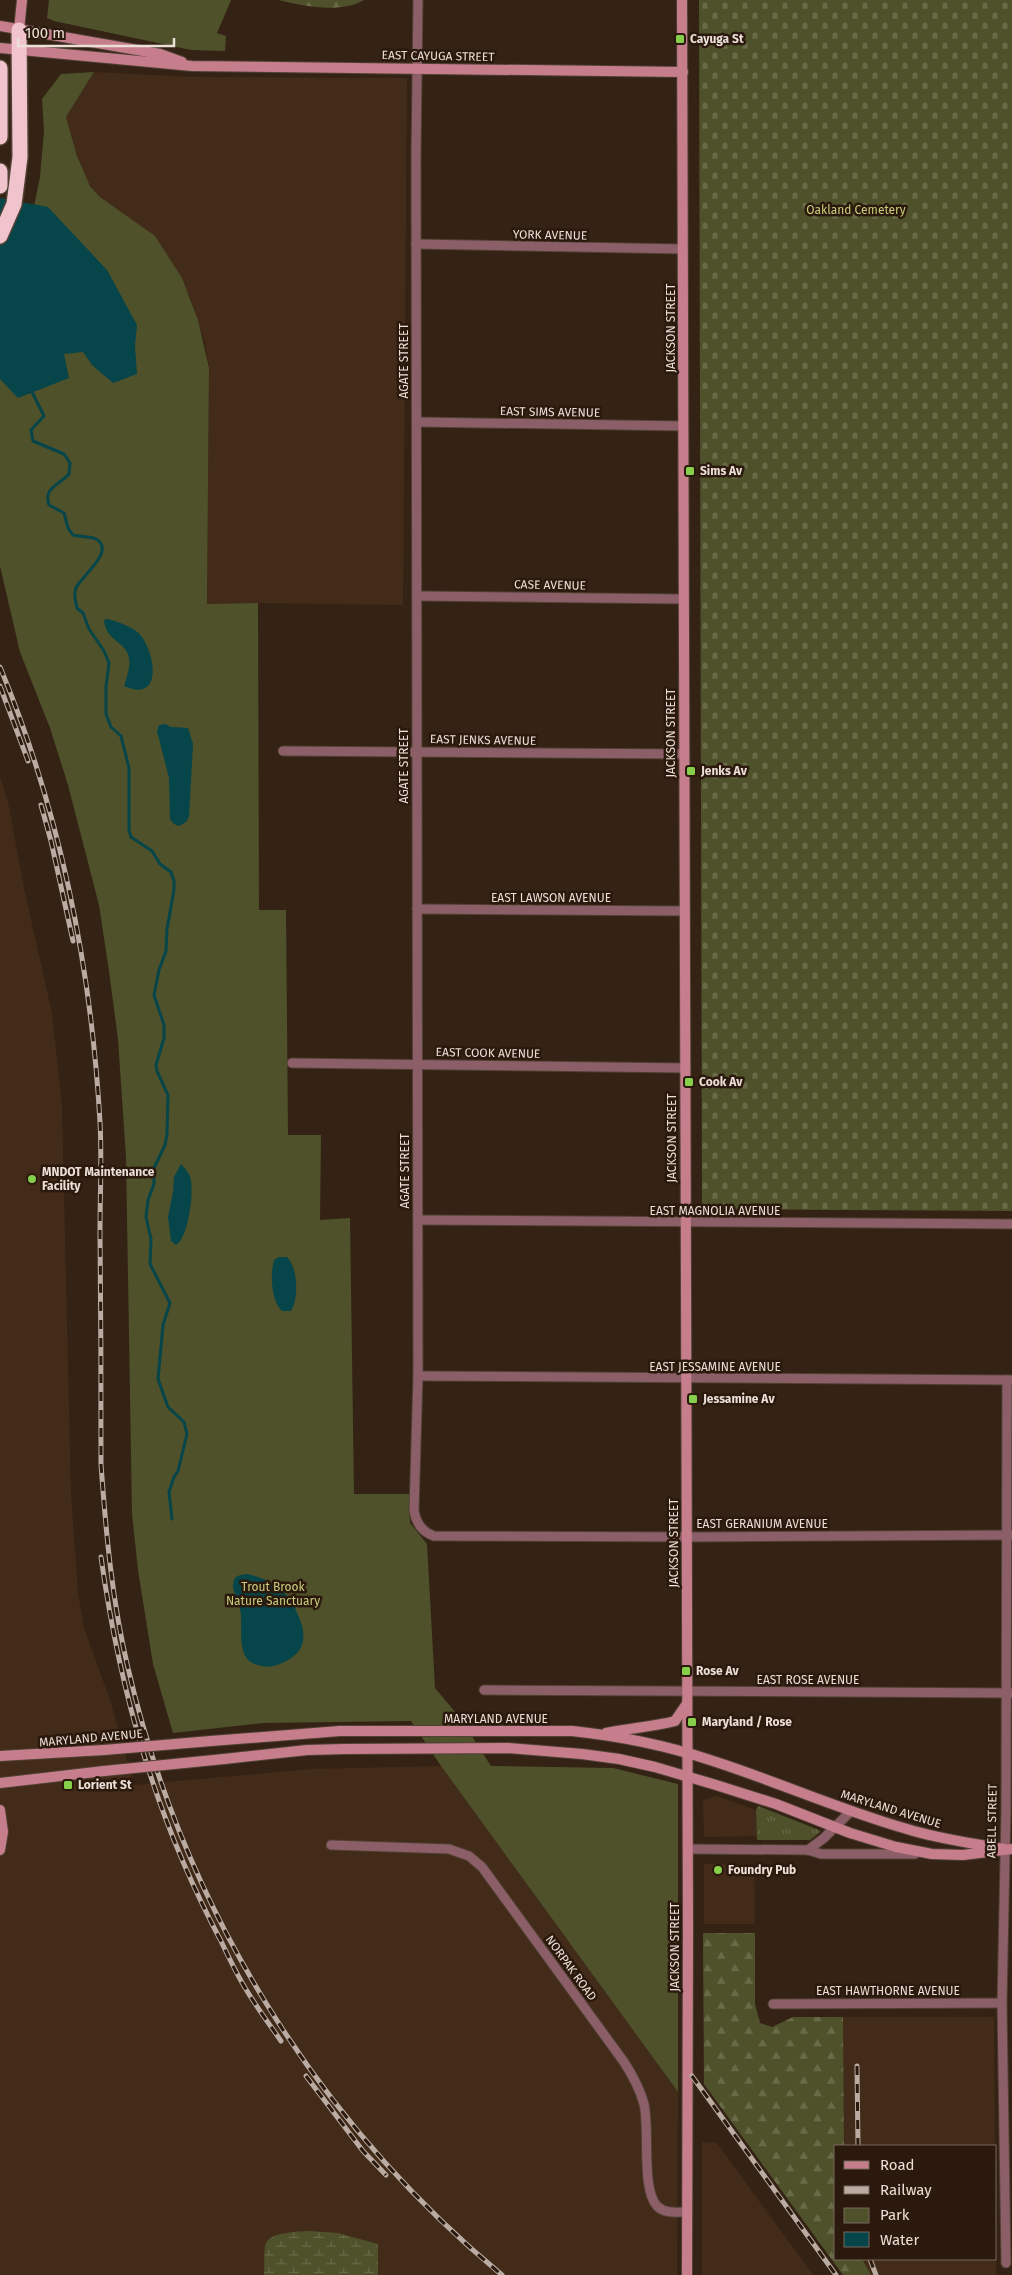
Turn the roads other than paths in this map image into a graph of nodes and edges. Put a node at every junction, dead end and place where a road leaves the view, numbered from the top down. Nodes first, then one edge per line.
1 (22, 0) edge
2 (418, 0) edge
3 (682, 0) edge
4 (0, 26) edge
5 (19, 30) junction
6 (0, 48) edge
7 (20, 49) junction
8 (192, 66) junction
9 (0, 68) edge
10 (417, 69) junction
11 (683, 72) junction
12 (0, 137) edge
13 (0, 171) edge
14 (0, 186) edge
15 (0, 236) edge
16 (416, 244) junction
17 (683, 249) junction
18 (417, 422) junction
19 (683, 426) junction
20 (417, 596) junction
21 (683, 599) junction
22 (282, 751) dead end
23 (417, 751) junction
24 (684, 754) junction
25 (417, 909) junction
26 (684, 911) junction
27 (292, 1063) dead end
28 (417, 1065) junction
29 (685, 1068) junction
30 (418, 1220) junction
31 (685, 1223) junction
32 (1012, 1224) edge
33 (418, 1376) junction
34 (686, 1380) junction
35 (1009, 1380) edge
36 (424, 1530) joint
37 (1009, 1536) edge
38 (686, 1537) junction
39 (484, 1690) dead end
40 (686, 1691) junction
41 (1009, 1693) edge
42 (686, 1704) junction
43 (602, 1734) junction
44 (687, 1753) junction
45 (0, 1756) edge
46 (687, 1776) junction
47 (0, 1782) edge
48 (0, 1810) edge
49 (852, 1811) junction
50 (834, 1828) junction
51 (331, 1845) dead end
52 (688, 1849) junction
53 (1008, 1849) edge
54 (0, 1850) edge
55 (808, 1850) junction
56 (932, 1854) junction
57 (1002, 2003) junction
58 (773, 2004) dead end
59 (687, 2212) junction
60 (1006, 2263) dead end
61 (687, 2275) edge

1 - 5 street
2 - 10 street, AGATE STREET
3 - 11 street, JACKSON STREET
4 - 5 street, EAST CAYUGA STREET
5 - 7 highway
5 - 8 street, EAST CAYUGA STREET
6 - 7 street, EAST CAYUGA STREET
7 - 8 street, EAST CAYUGA STREET
7 - 15 highway
8 - 10 street, EAST CAYUGA STREET
9 - 12 highway
10 - 11 street, EAST CAYUGA STREET
10 - 16 street, AGATE STREET
11 - 17 street, JACKSON STREET
13 - 14 highway
16 - 17 street, YORK AVENUE
16 - 18 street, AGATE STREET
17 - 19 street, JACKSON STREET
18 - 19 street, EAST SIMS AVENUE
18 - 20 street, AGATE STREET
19 - 21 street, JACKSON STREET
20 - 21 street, CASE AVENUE
20 - 23 street, AGATE STREET
21 - 24 street, JACKSON STREET
22 - 23 street, EAST JENKS AVENUE
23 - 24 street, EAST JENKS AVENUE
23 - 25 street, AGATE STREET
24 - 26 street, JACKSON STREET
25 - 26 street, EAST LAWSON AVENUE
25 - 28 street, AGATE STREET
26 - 29 street, JACKSON STREET
27 - 28 street, EAST COOK AVENUE
28 - 29 street, EAST COOK AVENUE
28 - 30 street, AGATE STREET
29 - 31 street, JACKSON STREET
30 - 31 street, EAST MAGNOLIA AVENUE
30 - 33 street, AGATE STREET
31 - 32 street, EAST MAGNOLIA AVENUE
31 - 34 street, JACKSON STREET
33 - 34 street, EAST JESSAMINE AVENUE
33 - 36 street, AGATE STREET
34 - 35 street, EAST JESSAMINE AVENUE
34 - 38 street, JACKSON STREET
35 - 37 street, ABELL STREET
36 - 38 street, EAST GERANIUM AVENUE
37 - 38 street, EAST GERANIUM AVENUE
37 - 41 street, ABELL STREET
38 - 40 street, JACKSON STREET
39 - 40 street, EAST ROSE AVENUE
40 - 41 street, EAST ROSE AVENUE
40 - 42 street, JACKSON STREET
41 - 53 street, ABELL STREET
42 - 43 street
42 - 44 street, JACKSON STREET
43 - 44 street, MARYLAND AVENUE
43 - 45 street, MARYLAND AVENUE, bridge
44 - 46 street, JACKSON STREET
44 - 49 street, MARYLAND AVENUE
46 - 47 street, bridge
46 - 50 street
46 - 52 street, JACKSON STREET
48 - 54 street
49 - 50 street
49 - 53 street, MARYLAND AVENUE
50 - 55 street
50 - 56 street
51 - 59 street, NORPAK ROAD
52 - 55 street
52 - 59 street, JACKSON STREET
53 - 56 street
53 - 57 street, ABELL STREET
55 - 56 street
57 - 58 street, EAST HAWTHORNE AVENUE
57 - 60 street, ABELL STREET
59 - 61 street, JACKSON STREET

